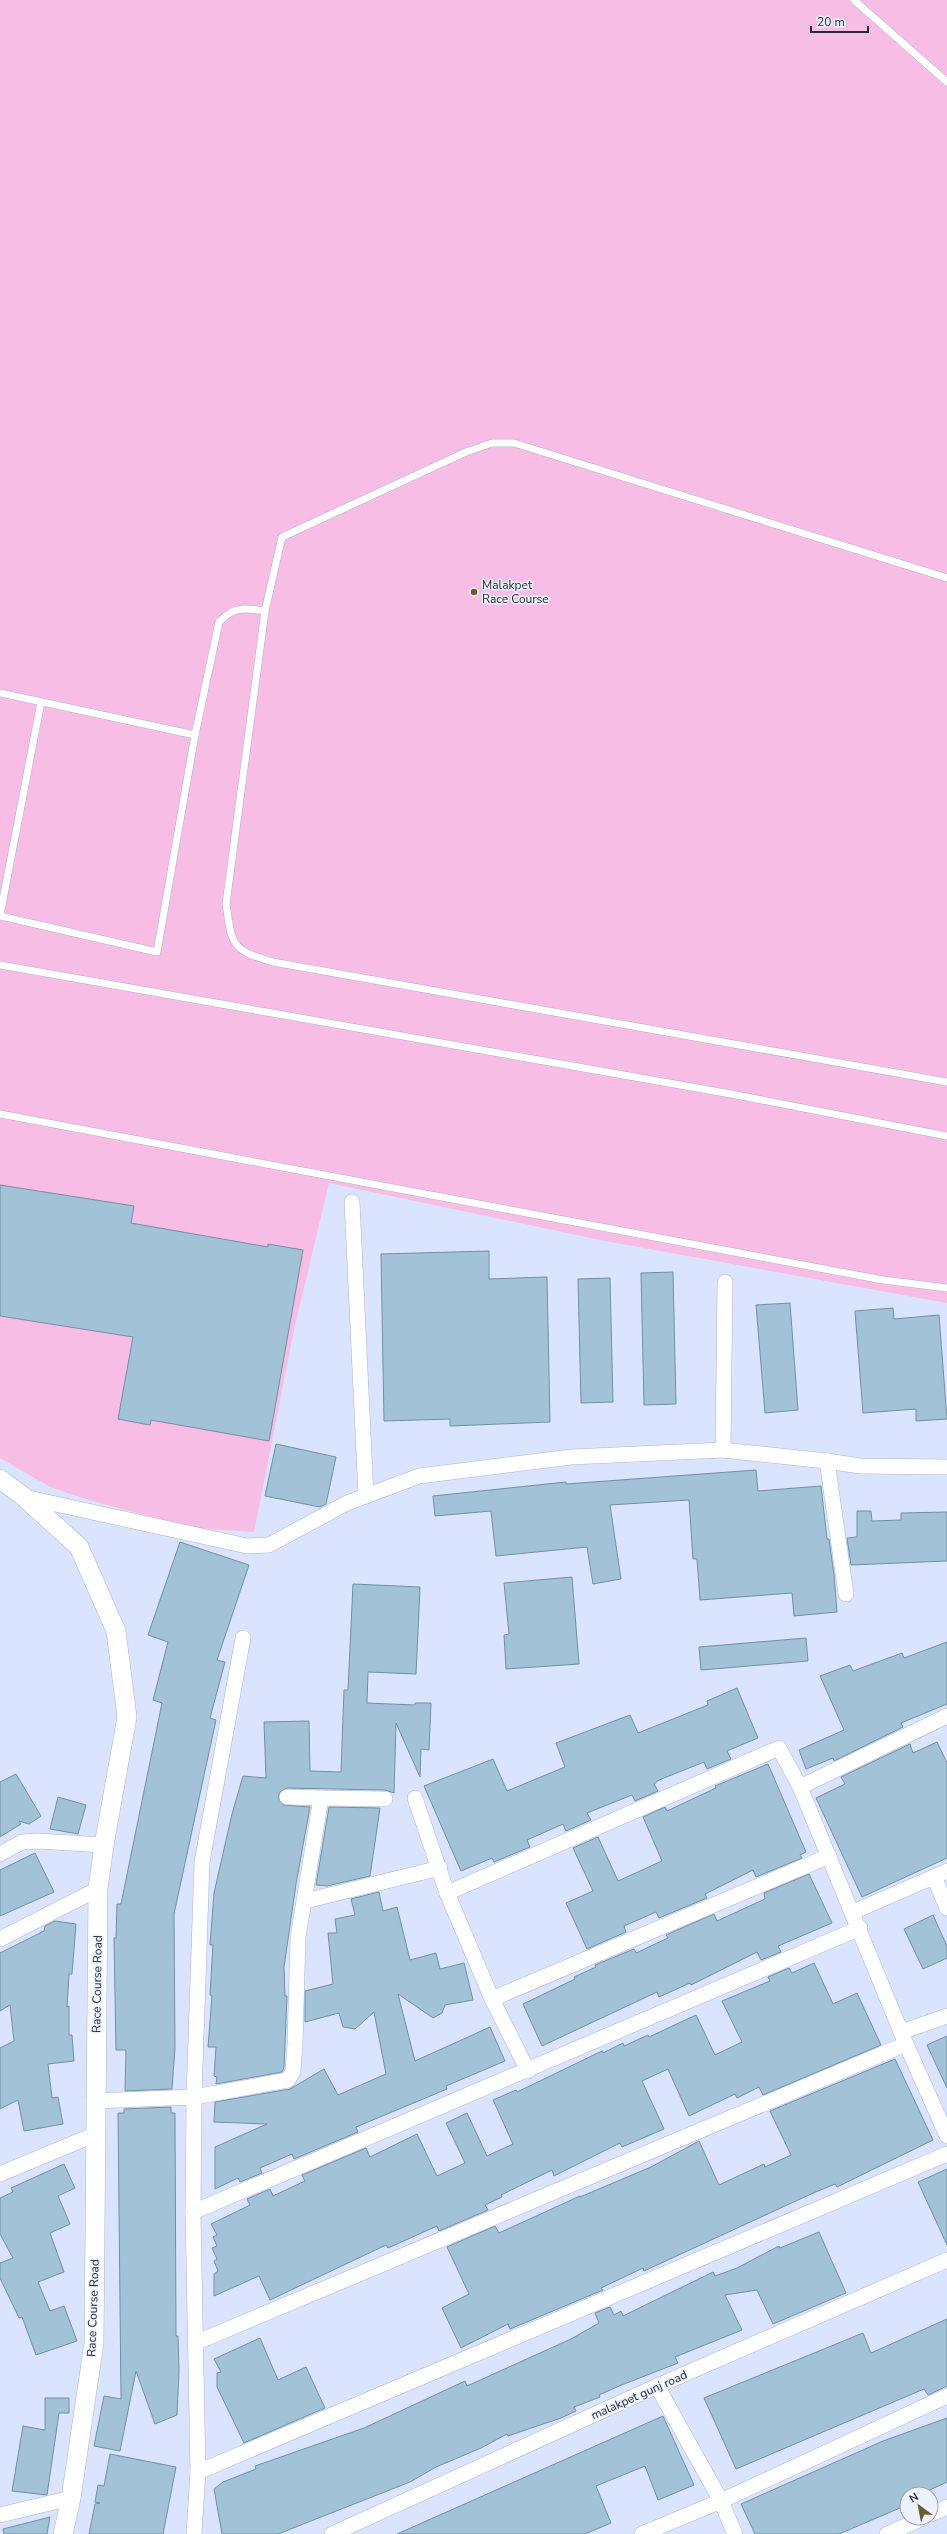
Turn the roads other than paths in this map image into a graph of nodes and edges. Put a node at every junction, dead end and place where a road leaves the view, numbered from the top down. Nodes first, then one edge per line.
1 (854, 0) edge
2 (947, 82) edge
3 (947, 578) edge
4 (265, 611) junction
5 (0, 693) edge
6 (41, 702) junction
7 (195, 735) junction
8 (0, 915) edge
9 (0, 965) edge
10 (947, 1082) edge
11 (0, 1114) edge
12 (947, 1136) edge
13 (352, 1202) dead end
14 (725, 1282) dead end
15 (947, 1288) edge
16 (723, 1450) junction
17 (827, 1461) junction
18 (947, 1467) edge
19 (0, 1479) edge
20 (24, 1496) junction
21 (366, 1496) junction
22 (846, 1594) dead end
23 (243, 1638) dead end
24 (947, 1716) edge
25 (800, 1787) junction
26 (287, 1797) dead end
27 (321, 1798) junction
28 (415, 1798) dead end
29 (385, 1799) dead end
30 (104, 1844) junction
31 (0, 1854) edge
32 (829, 1856) junction
33 (440, 1868) junction
34 (940, 1874) edge
35 (98, 1889) junction
36 (447, 1893) junction
37 (305, 1901) junction
38 (947, 1908) edge
39 (853, 1912) junction
40 (860, 1928) junction
41 (0, 1939) edge
42 (492, 1999) junction
43 (947, 2016) edge
44 (904, 2038) junction
45 (528, 2072) junction
46 (194, 2097) junction
47 (94, 2101) junction
48 (96, 2134) junction
49 (947, 2136) edge
50 (947, 2154) edge
51 (0, 2174) edge
52 (193, 2212) junction
53 (947, 2260) edge
54 (195, 2343) junction
55 (657, 2386) junction
56 (947, 2396) edge
57 (198, 2472) junction
58 (71, 2498) junction
59 (721, 2501) junction
60 (0, 2515) edge
61 (905, 2526) edge
62 (63, 2534) edge
63 (194, 2534) edge
64 (332, 2534) edge
65 (642, 2534) edge
66 (735, 2534) edge
67 (887, 2534) edge

1 - 2 lane
3 - 4 lane
4 - 7 lane
4 - 10 lane
5 - 6 lane
6 - 7 lane
6 - 8 lane
7 - 8 lane
9 - 12 lane
11 - 15 lane
13 - 21 street
14 - 16 street
16 - 17 street
16 - 21 street
17 - 18 street
17 - 22 street
19 - 20 street, Race Course Road
20 - 21 street
20 - 30 street, Race Course Road
23 - 46 street
24 - 25 street
25 - 32 street
25 - 36 street
26 - 27 street
27 - 29 street
27 - 37 street
28 - 33 street
30 - 31 street
30 - 35 street, Race Course Road
32 - 39 street
32 - 42 street
33 - 36 street
33 - 37 street
34 - 38 street
34 - 39 street
35 - 41 street
35 - 47 street, Race Course Road
36 - 42 street
37 - 46 street
39 - 40 street
40 - 44 street
40 - 45 street
42 - 45 street
43 - 44 street
44 - 49 street
44 - 54 street
45 - 52 street
46 - 47 street
46 - 52 street
47 - 48 street, Race Course Road
48 - 51 street
48 - 58 street, Race Course Road
50 - 57 street
52 - 54 street
53 - 55 street, malakpet gunj road
54 - 57 street
55 - 59 street
55 - 64 street, malakpet gunj road
56 - 59 street
57 - 63 street
58 - 60 street
58 - 62 street, Race Course Road
59 - 65 street
59 - 66 street
61 - 67 street

